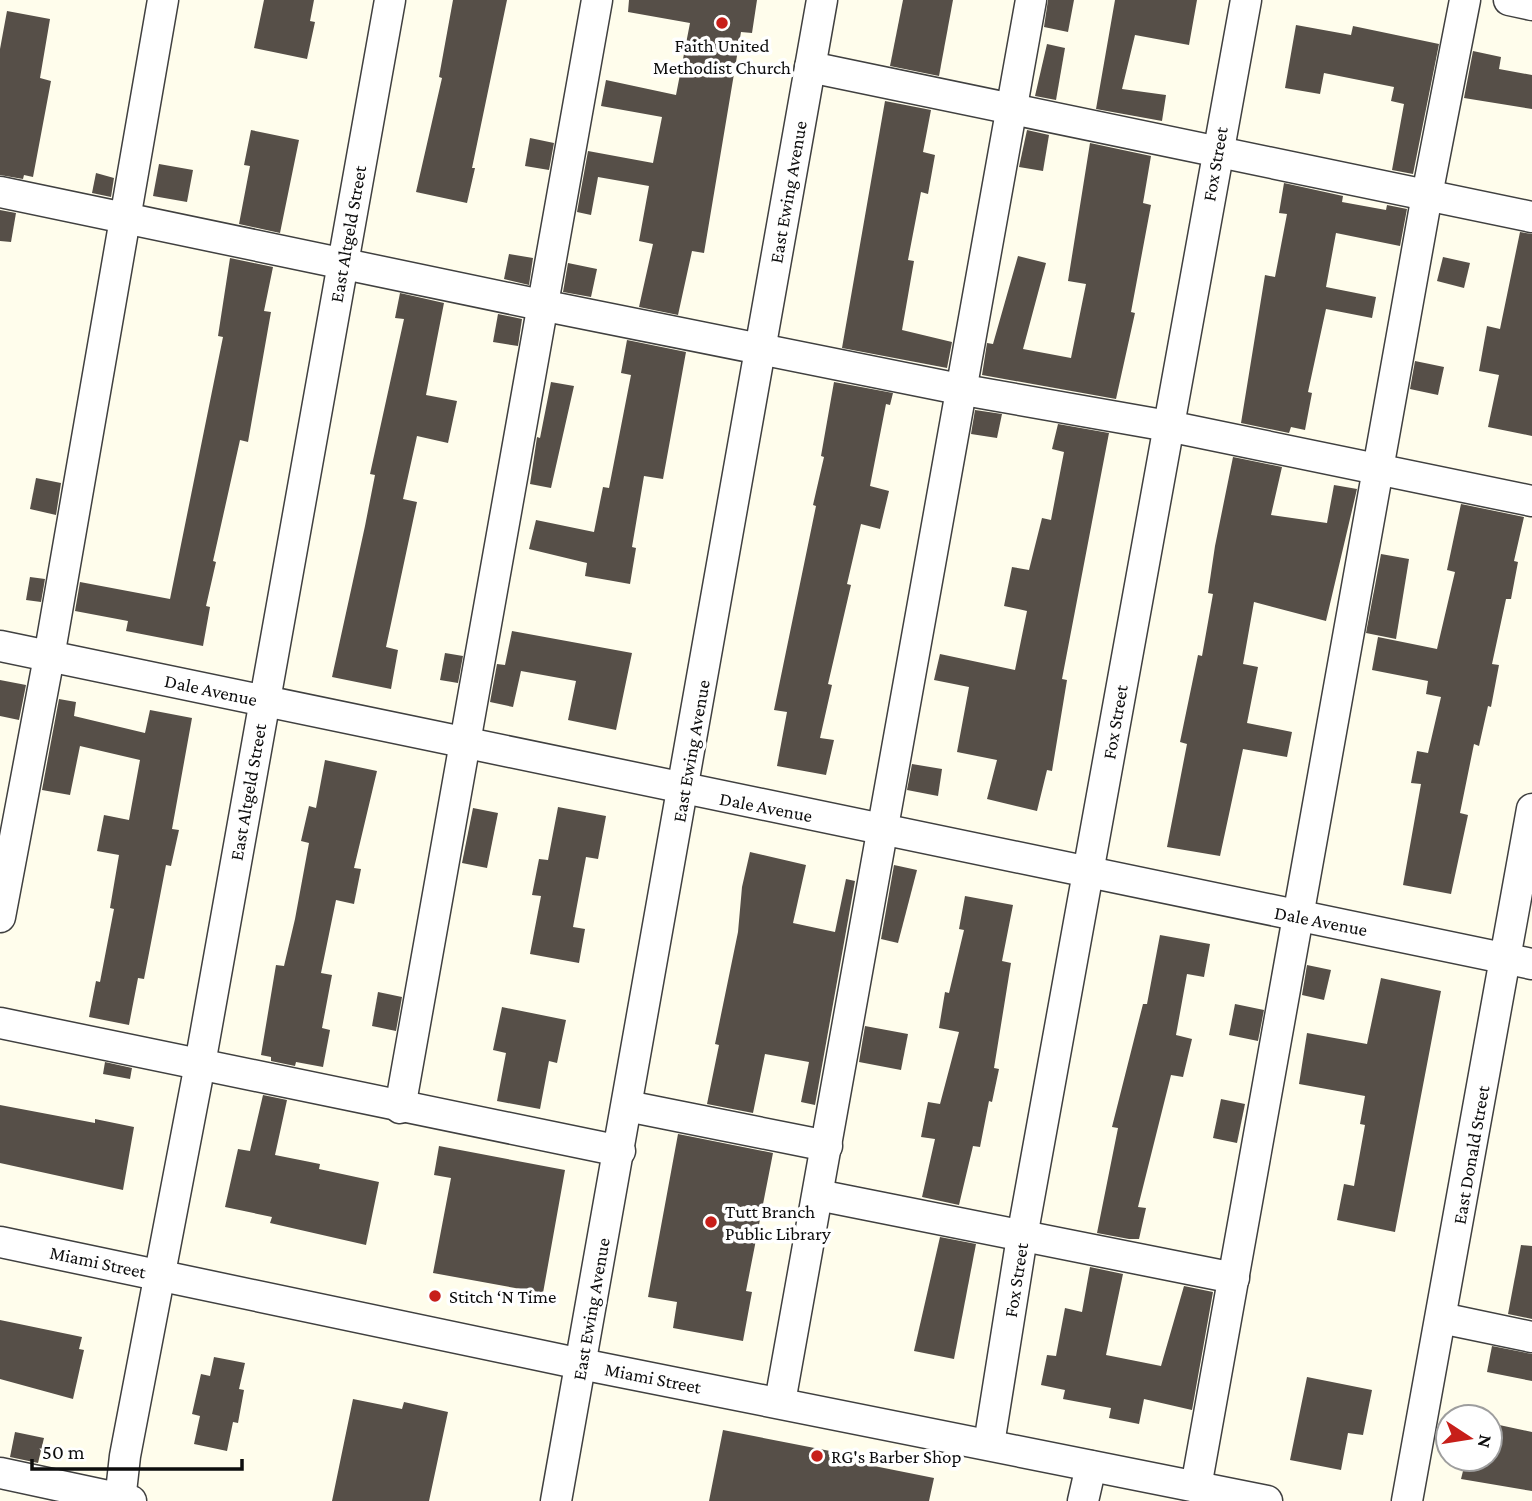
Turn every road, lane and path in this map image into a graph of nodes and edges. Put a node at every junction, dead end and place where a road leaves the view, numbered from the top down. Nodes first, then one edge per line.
1 (163, 0) edge
2 (390, 0) edge
3 (597, 0) edge
4 (822, 0) edge
5 (1031, 0) edge
6 (1246, 0) edge
7 (1465, 0) edge
8 (1509, 0) edge
9 (1532, 5) edge
10 (810, 67) junction
11 (1012, 110) junction
12 (1217, 152) junction
13 (0, 192) edge
14 (1427, 195) junction
15 (125, 217) junction
16 (1532, 217) edge
17 (343, 262) junction
18 (541, 305) junction
19 (761, 347) junction
20 (964, 390) junction
21 (1168, 426) junction
22 (1377, 469) junction
23 (1532, 501) edge
24 (0, 646) edge
25 (49, 657) junction
26 (265, 701) junction
27 (464, 743) junction
28 (684, 790) junction
29 (1532, 809) edge
30 (881, 830) junction
31 (1088, 873) junction
32 (1297, 916) junction
33 (0, 917) edge
34 (1519, 961) edge
35 (0, 1023) edge
36 (200, 1065) junction
37 (627, 1106) junction
38 (400, 1108) junction
39 (827, 1146) junction
40 (620, 1151) junction
41 (818, 1195) junction
42 (1023, 1237) junction
43 (0, 1241) edge
44 (160, 1275) junction
45 (1234, 1278) junction
46 (1441, 1318) junction
47 (1532, 1337) edge
48 (582, 1364) junction
49 (780, 1402) junction
50 (989, 1444) junction
51 (1091, 1466) junction
52 (0, 1473) edge
53 (1196, 1487) junction
54 (124, 1500) edge
55 (556, 1501) edge
56 (1083, 1501) edge
57 (1267, 1501) edge
58 (1408, 1501) edge

1 - 15 street
2 - 17 street, East Altgeld Street
3 - 18 street
4 - 10 street, East Ewing Avenue
5 - 11 street
6 - 12 street, Fox Street
7 - 14 street
8 - 9 street
10 - 11 street
10 - 19 street, East Ewing Avenue
11 - 12 street
11 - 20 street
12 - 14 street
12 - 21 street, Fox Street
13 - 15 street
14 - 16 street
14 - 22 street
15 - 17 street
15 - 25 street
17 - 18 street
17 - 26 street, East Altgeld Street
18 - 19 street
18 - 27 street
19 - 20 street
19 - 28 street, East Ewing Avenue
20 - 21 street
20 - 30 street
21 - 22 street
21 - 31 street, Fox Street
22 - 23 street
22 - 32 street
24 - 25 street, Dale Avenue
25 - 26 street, Dale Avenue
25 - 33 street
26 - 27 street, Dale Avenue
26 - 36 street, East Altgeld Street
27 - 28 street, Dale Avenue
27 - 38 street
28 - 30 street, Dale Avenue
28 - 37 street, East Ewing Avenue
29 - 34 street, East Donald Street
30 - 31 street, Dale Avenue
30 - 39 street
31 - 32 street, Dale Avenue
31 - 42 street, Fox Street
32 - 34 street, Dale Avenue
32 - 45 street
34 - 46 street, East Donald Street
35 - 36 street
36 - 38 street
36 - 44 street, East Altgeld Street
37 - 39 street
37 - 40 street, East Ewing Avenue
38 - 40 street
39 - 41 street
40 - 48 street, East Ewing Avenue
41 - 42 street
41 - 49 street
42 - 45 street
42 - 50 street, Fox Street
43 - 44 street, Miami Street
44 - 48 street, Miami Street
44 - 54 street, East Altgeld Street
45 - 53 street
46 - 47 street
46 - 58 street, East Donald Street
48 - 49 street, Miami Street
48 - 55 street, East Ewing Avenue
49 - 50 street, Miami Street
50 - 51 street, Miami Street
51 - 53 street, Miami Street
51 - 56 street
52 - 54 street
53 - 57 street, Miami Street

